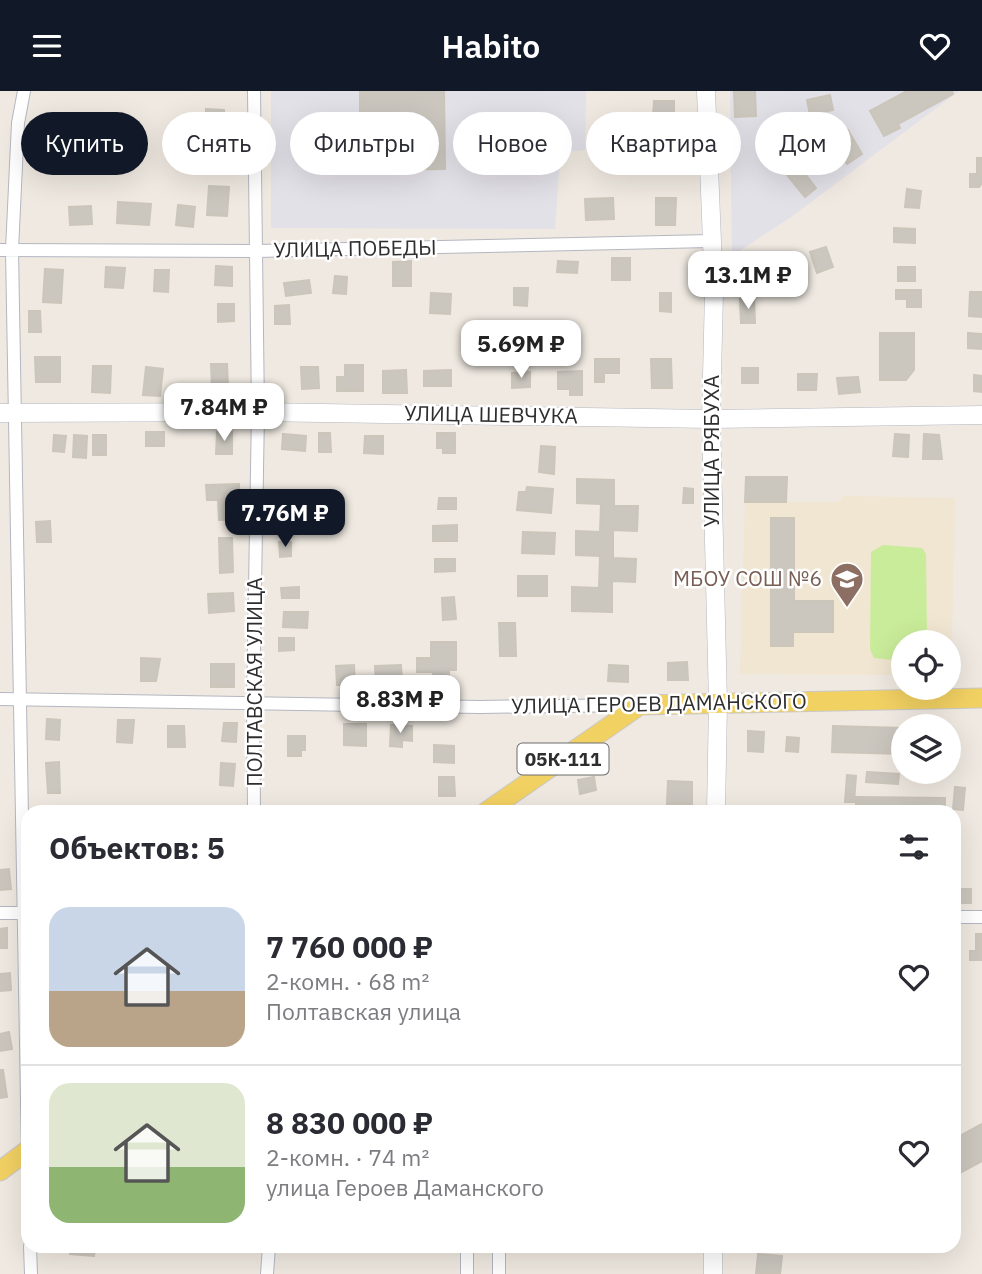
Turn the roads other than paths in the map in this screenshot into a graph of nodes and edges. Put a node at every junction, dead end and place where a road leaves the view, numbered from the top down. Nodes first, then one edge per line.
1 (24, 91) edge
2 (254, 91) edge
3 (706, 91) edge
4 (710, 241) junction
5 (6, 250) edge
6 (256, 251) junction
7 (258, 412) junction
8 (6, 413) edge
9 (982, 415) edge
10 (711, 419) junction
11 (982, 698) edge
12 (0, 699) edge
13 (21, 699) junction
14 (718, 703) junction
15 (253, 705) junction
16 (640, 705) junction
17 (24, 805) edge
18 (254, 805) edge
19 (496, 805) edge
20 (716, 805) edge
21 (0, 913) edge
22 (21, 913) edge
23 (961, 917) edge
24 (982, 917) edge
25 (21, 1155) edge
26 (0, 1171) edge
27 (30, 1253) edge
28 (268, 1253) edge
29 (467, 1253) edge
30 (499, 1253) edge
31 (713, 1253) edge
32 (31, 1274) edge
33 (267, 1274) edge
34 (467, 1274) edge
35 (499, 1274) edge
36 (713, 1274) edge

1 - 5 street
2 - 6 street, ПОЛТАВСКАЯ УЛИЦА
3 - 4 street, УЛИЦА РЯБУХА
4 - 6 street, УЛИЦА ПОБЕДЫ
4 - 10 street, УЛИЦА РЯБУХА
5 - 6 street, УЛИЦА ПОБЕДЫ
5 - 8 street
6 - 7 street, ПОЛТАВСКАЯ УЛИЦА
7 - 8 street, УЛИЦА ШЕВЧУКА
7 - 10 street, УЛИЦА ШЕВЧУКА
7 - 15 street, ПОЛТАВСКАЯ УЛИЦА
8 - 13 street
9 - 10 street, УЛИЦА ШЕВЧУКА
10 - 14 street, УЛИЦА РЯБУХА
11 - 14 main road, УЛИЦА ГЕРОЕВ ДАМАНСКОГО
12 - 13 street, УЛИЦА ГЕРОЕВ ДАМАНСКОГО
13 - 15 street, УЛИЦА ГЕРОЕВ ДАМАНСКОГО
13 - 17 street
14 - 16 main road, УЛИЦА ГЕРОЕВ ДАМАНСКОГО
14 - 20 street, УЛИЦА РЯБУХА
15 - 16 street, УЛИЦА ГЕРОЕВ ДАМАНСКОГО
15 - 18 street, ПОЛТАВСКАЯ УЛИЦА
16 - 19 main road, 05К-111
21 - 22 street
23 - 24 street
25 - 26 main road
27 - 32 street
28 - 33 street
29 - 34 street
30 - 35 street
31 - 36 street

